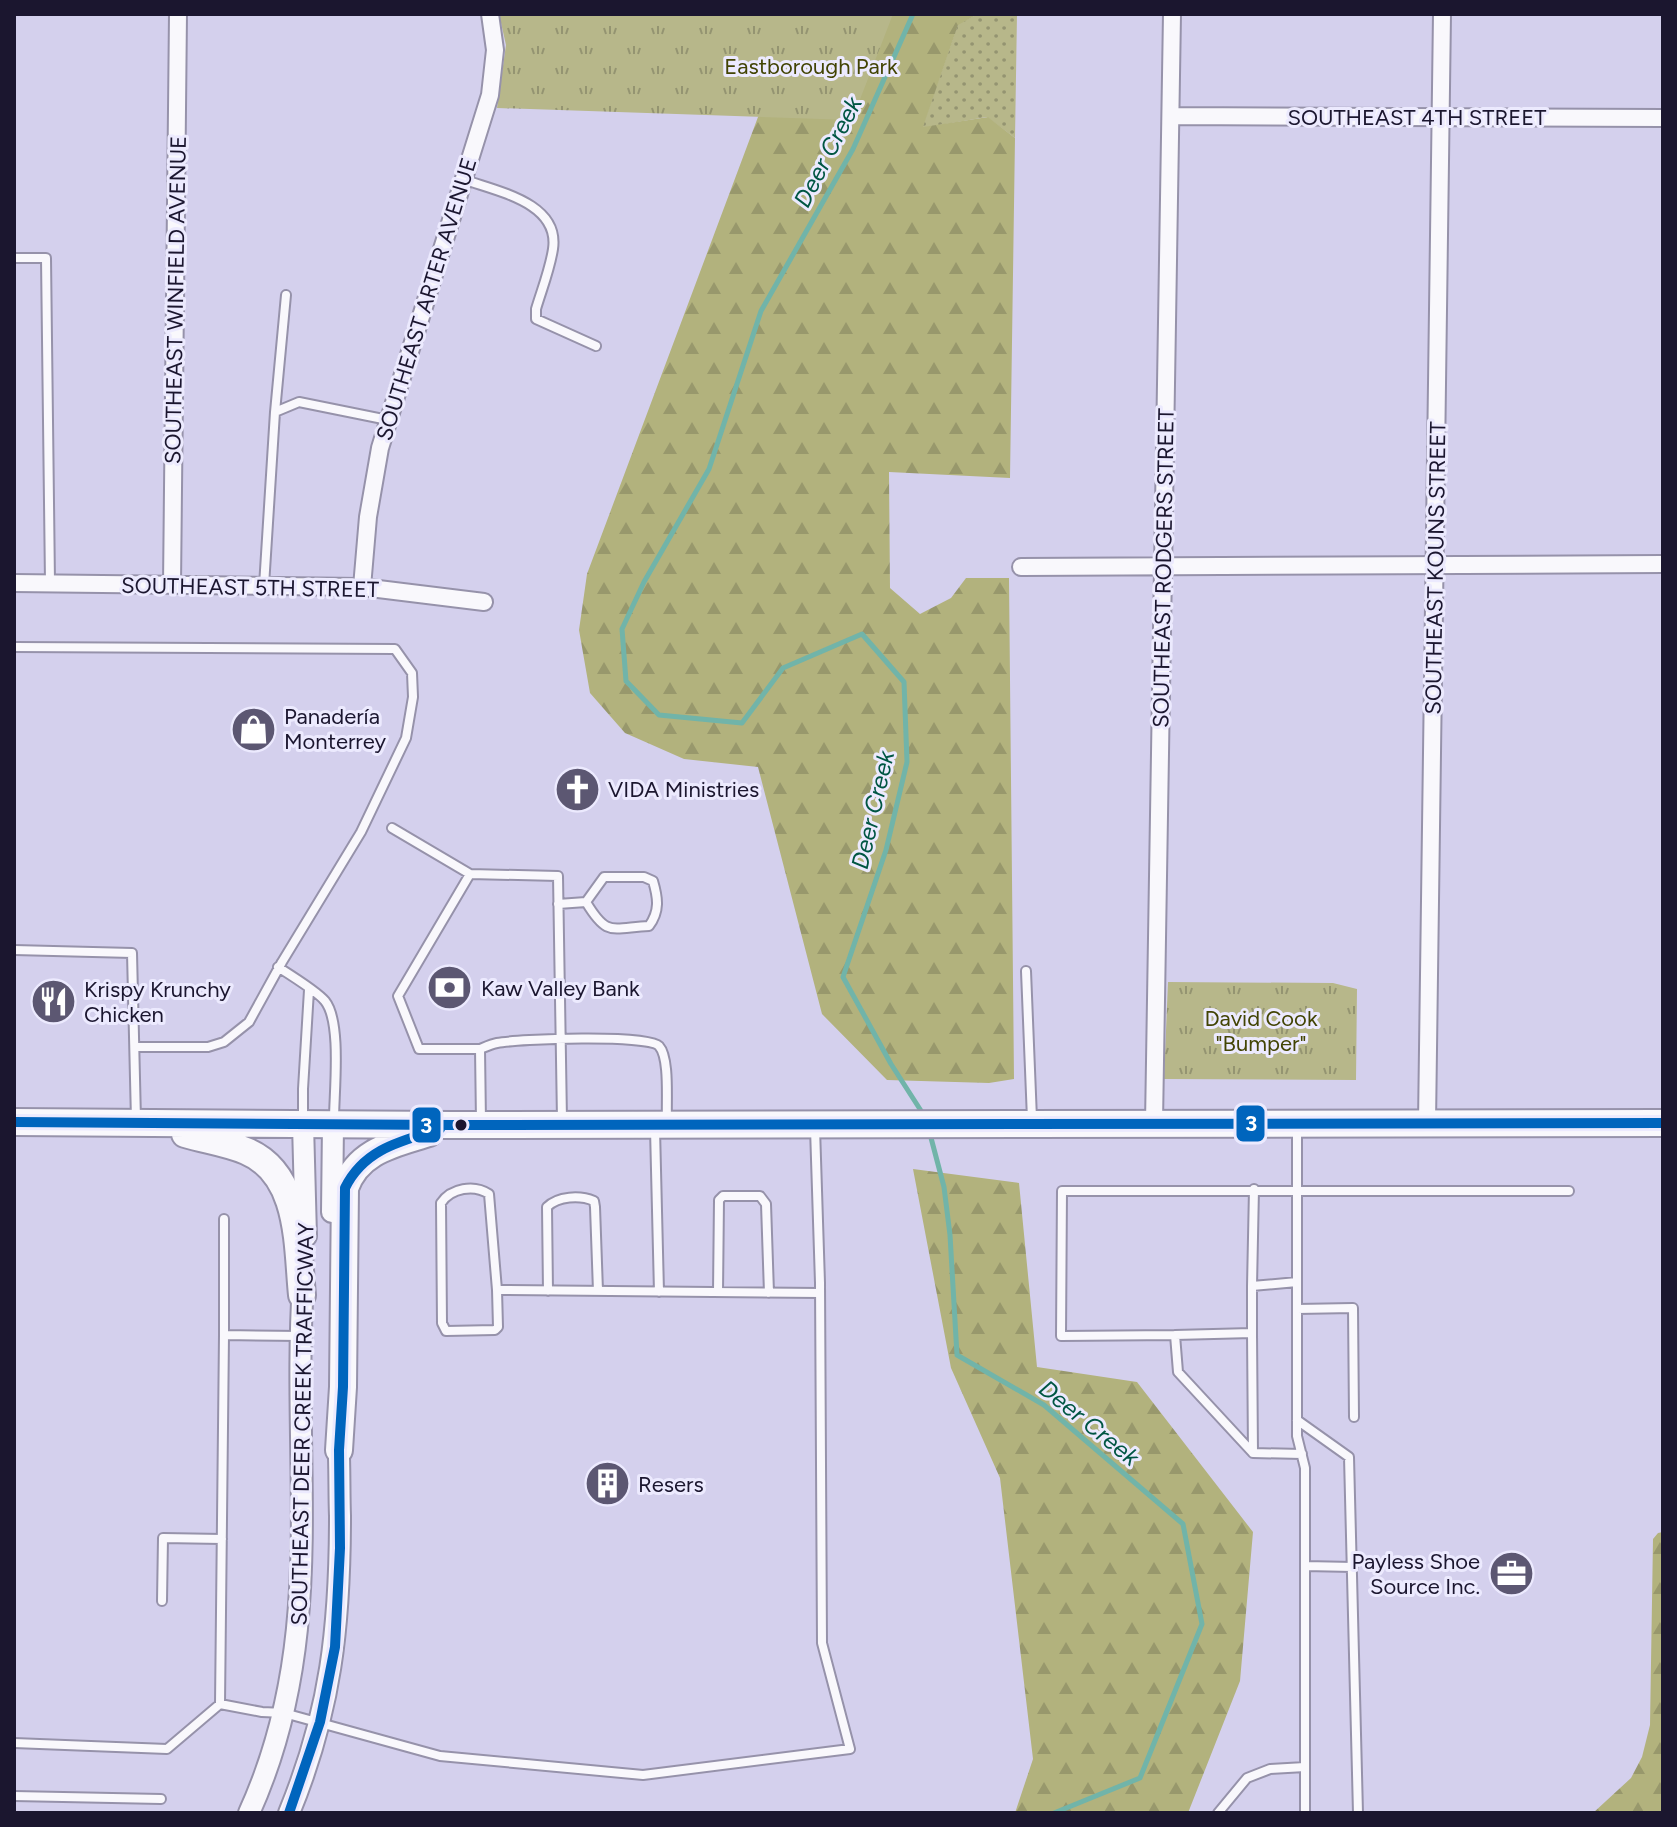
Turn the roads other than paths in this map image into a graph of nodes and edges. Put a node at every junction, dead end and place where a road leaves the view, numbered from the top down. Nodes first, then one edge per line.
1 (178, 14) edge
2 (490, 14) edge
3 (1172, 14) edge
4 (1442, 14) edge
5 (1171, 116) junction
6 (1441, 117) junction
7 (1663, 118) edge
8 (462, 178) junction
9 (14, 258) edge
10 (286, 295) dead end
11 (596, 346) dead end
12 (275, 412) junction
13 (389, 420) junction
14 (1663, 564) edge
15 (1435, 566) junction
16 (1021, 567) dead end
17 (1163, 568) junction
18 (14, 583) edge
19 (50, 583) junction
20 (172, 585) junction
21 (264, 586) junction
22 (362, 587) junction
23 (484, 602) dead end
24 (14, 647) edge
25 (392, 828) dead end
26 (470, 874) junction
27 (586, 902) junction
28 (558, 904) junction
29 (14, 950) edge
30 (278, 967) junction
31 (1026, 971) dead end
32 (309, 990) junction
33 (561, 1040) junction
34 (135, 1047) junction
35 (480, 1049) junction
36 (14, 1122) edge
37 (1297, 1122) junction
38 (814, 1123) junction
39 (1154, 1123) junction
40 (1427, 1123) junction
41 (1663, 1123) edge
42 (303, 1124) junction
43 (333, 1124) junction
44 (661, 1124) junction
45 (1032, 1124) junction
46 (143, 1125) junction
47 (451, 1125) junction
48 (481, 1125) junction
49 (562, 1125) junction
50 (1254, 1189) junction
51 (1297, 1190) junction
52 (1569, 1191) dead end
53 (224, 1219) dead end
54 (1297, 1282) junction
55 (1252, 1286) junction
56 (497, 1290) junction
57 (548, 1291) junction
58 (598, 1291) junction
59 (659, 1292) junction
60 (718, 1292) junction
61 (769, 1293) junction
62 (820, 1293) junction
63 (302, 1295) junction
64 (1297, 1309) junction
65 (1252, 1333) junction
66 (224, 1335) junction
67 (1175, 1335) junction
68 (302, 1336) junction
69 (1354, 1417) dead end
70 (1297, 1420) junction
71 (339, 1450) junction
72 (1253, 1453) junction
73 (1302, 1454) junction
74 (222, 1539) junction
75 (1305, 1566) junction
76 (1353, 1567) junction
77 (162, 1601) dead end
78 (220, 1704) junction
79 (284, 1713) junction
80 (320, 1722) junction
81 (14, 1743) edge
82 (1305, 1767) junction
83 (14, 1796) edge
84 (161, 1799) dead end
85 (249, 1813) edge
86 (289, 1813) edge
87 (1218, 1813) edge
88 (1305, 1813) edge
89 (1358, 1813) edge

1 - 20 street, SOUTHEAST WINFIELD AVENUE
2 - 8 street, SOUTHEAST ARTER AVENUE
3 - 5 street, SOUTHEAST RODGERS STREET
4 - 6 street, SOUTHEAST KOUNS STREET
5 - 6 street, SOUTHEAST 4TH STREET
5 - 17 street, SOUTHEAST RODGERS STREET
6 - 7 street, SOUTHEAST 4TH STREET
6 - 15 street, SOUTHEAST KOUNS STREET
8 - 11 lane
8 - 13 street, SOUTHEAST ARTER AVENUE
9 - 19 lane
10 - 12 lane
12 - 13 lane
12 - 21 lane
13 - 22 street, SOUTHEAST ARTER AVENUE
14 - 15 street
15 - 17 street
15 - 40 street, SOUTHEAST KOUNS STREET
16 - 17 street
17 - 39 street, SOUTHEAST RODGERS STREET
18 - 19 street, SOUTHEAST 5TH STREET
19 - 20 street, SOUTHEAST 5TH STREET
20 - 21 street, SOUTHEAST 5TH STREET
21 - 22 street, SOUTHEAST 5TH STREET
22 - 23 street, SOUTHEAST 5TH STREET
24 - 30 lane
25 - 26 lane
26 - 28 lane
26 - 35 lane
27 - 27 lane
27 - 28 lane
28 - 33 lane
29 - 34 lane
30 - 32 lane
30 - 34 lane
31 - 45 lane
32 - 42 lane
32 - 43 lane
33 - 35 lane
33 - 44 lane
33 - 49 lane
34 - 46 lane
35 - 48 lane
36 - 46 main road
37 - 39 main road
37 - 40 main road
37 - 51 lane
38 - 44 main road
38 - 45 main road
38 - 62 lane
39 - 45 main road
40 - 41 main road
42 - 43 main road
42 - 46 main road
42 - 63 street, SOUTHEAST DEER CREEK TRAFFICWAY
43 - 47 main road
43 - 71 street, SOUTHEAST DEER CREEK TRAFFICWAY
44 - 49 main road
44 - 59 lane
46 - 63 main road
47 - 48 main road
47 - 71 main road
48 - 49 main road
50 - 51 lane
50 - 55 lane
50 - 67 lane
51 - 52 lane
51 - 54 lane
53 - 66 lane
54 - 55 lane
54 - 64 lane
55 - 65 lane
56 - 56 lane
56 - 57 lane
57 - 58 lane
57 - 58 lane
58 - 59 lane
59 - 60 lane
60 - 61 lane
60 - 61 lane
61 - 62 lane
62 - 80 lane
63 - 68 street, SOUTHEAST DEER CREEK TRAFFICWAY
64 - 69 lane
64 - 70 lane
65 - 67 lane
65 - 72 lane
66 - 68 lane
66 - 74 lane
67 - 72 lane
68 - 79 street, SOUTHEAST DEER CREEK TRAFFICWAY
70 - 73 lane
70 - 76 lane
71 - 80 street, SOUTHEAST DEER CREEK TRAFFICWAY
72 - 73 lane
73 - 75 lane
74 - 77 lane
74 - 78 lane
75 - 76 lane
75 - 82 lane
76 - 89 lane
78 - 79 lane
78 - 81 lane
79 - 80 lane
79 - 85 street, SOUTHEAST DEER CREEK TRAFFICWAY
80 - 86 street, SOUTHEAST DEER CREEK TRAFFICWAY
82 - 87 lane
82 - 88 lane
83 - 84 lane

